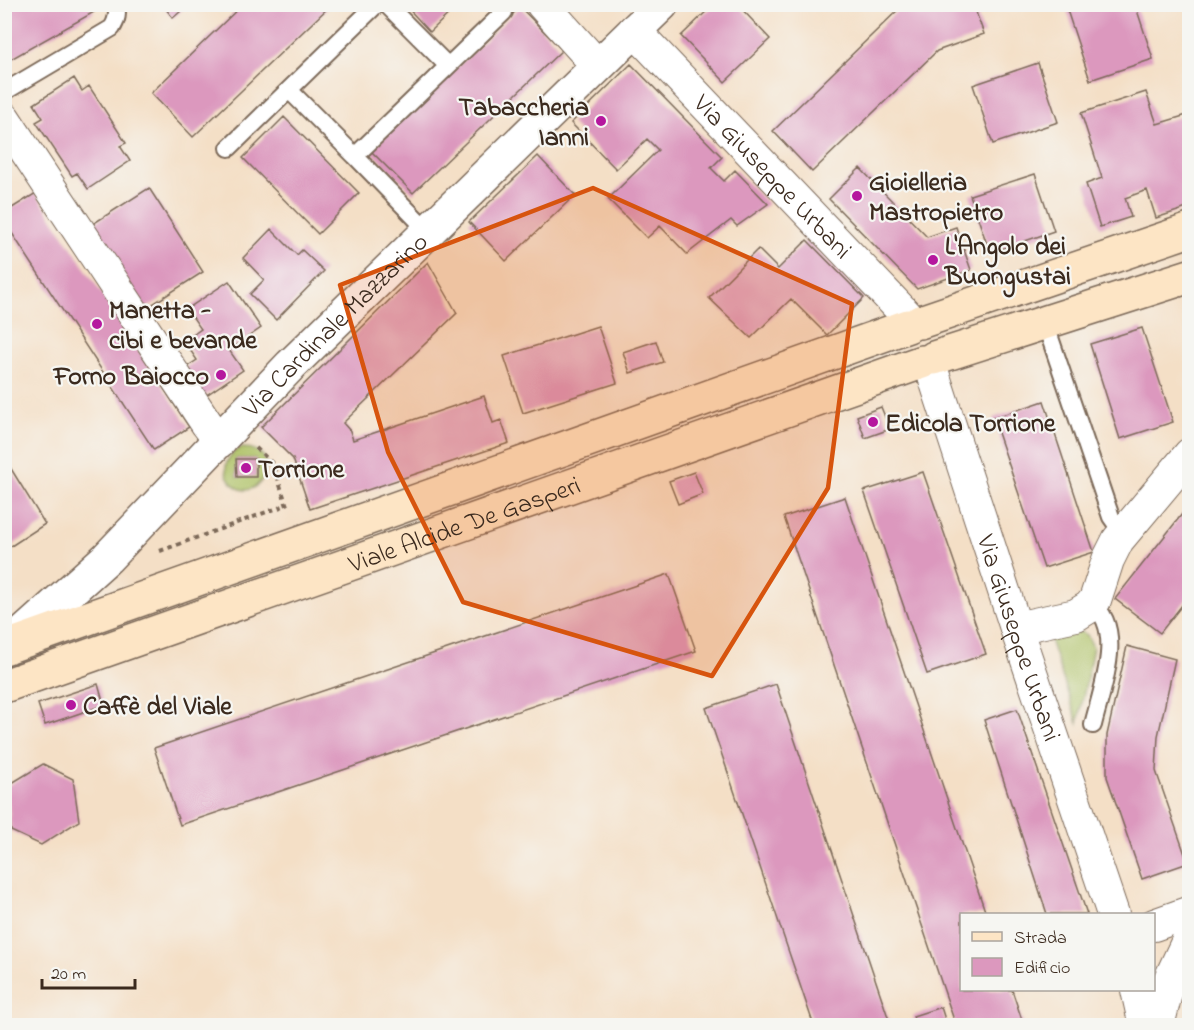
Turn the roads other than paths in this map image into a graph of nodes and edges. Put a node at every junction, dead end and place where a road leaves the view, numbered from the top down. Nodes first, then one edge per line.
1 (116, 4) edge
2 (377, 4) edge
3 (386, 4) edge
4 (542, 4) edge
5 (504, 12) dead end
6 (651, 12) edge
7 (597, 65) junction
8 (448, 66) junction
9 (289, 90) junction
10 (4, 92) edge
11 (4, 118) edge
12 (229, 148) dead end
13 (355, 156) junction
14 (1190, 230) edge
15 (428, 231) junction
16 (1190, 276) edge
17 (1045, 323) junction
18 (914, 324) junction
19 (928, 360) junction
20 (220, 441) junction
21 (1190, 454) edge
22 (1123, 534) junction
23 (1092, 604) junction
24 (1016, 628) junction
25 (6, 647) edge
26 (4, 687) edge
27 (1094, 725) dead end
28 (1190, 912) edge
29 (1112, 913) edge
30 (1155, 926) edge
31 (1190, 936) edge
32 (1137, 991) edge
33 (1145, 1026) edge
34 (1158, 1026) edge

1 - 10 lane
2 - 9 lane
3 - 8 lane
4 - 7 street
5 - 8 lane
6 - 7 street, Via Cardinale Mazzarino
6 - 18 street, Via Giuseppe Urbani
7 - 15 street, Via Cardinale Mazzarino
8 - 13 lane
9 - 12 lane
9 - 13 lane
11 - 20 street
13 - 15 lane
14 - 18 main road, Viale Alcide De Gasperi
15 - 20 street, Via Cardinale Mazzarino
16 - 17 main road, Viale Alcide De Gasperi
17 - 19 main road, Viale Alcide De Gasperi
17 - 22 lane
18 - 19 main road
18 - 25 main road, Viale Alcide De Gasperi
19 - 24 street, Via Giuseppe Urbani
19 - 26 main road, Viale Alcide De Gasperi
20 - 25 street, Via Cardinale Mazzarino
21 - 22 street
22 - 23 street
23 - 24 street
23 - 27 lane
24 - 29 street, Via Giuseppe Urbani
28 - 30 street
31 - 34 street
32 - 33 street

